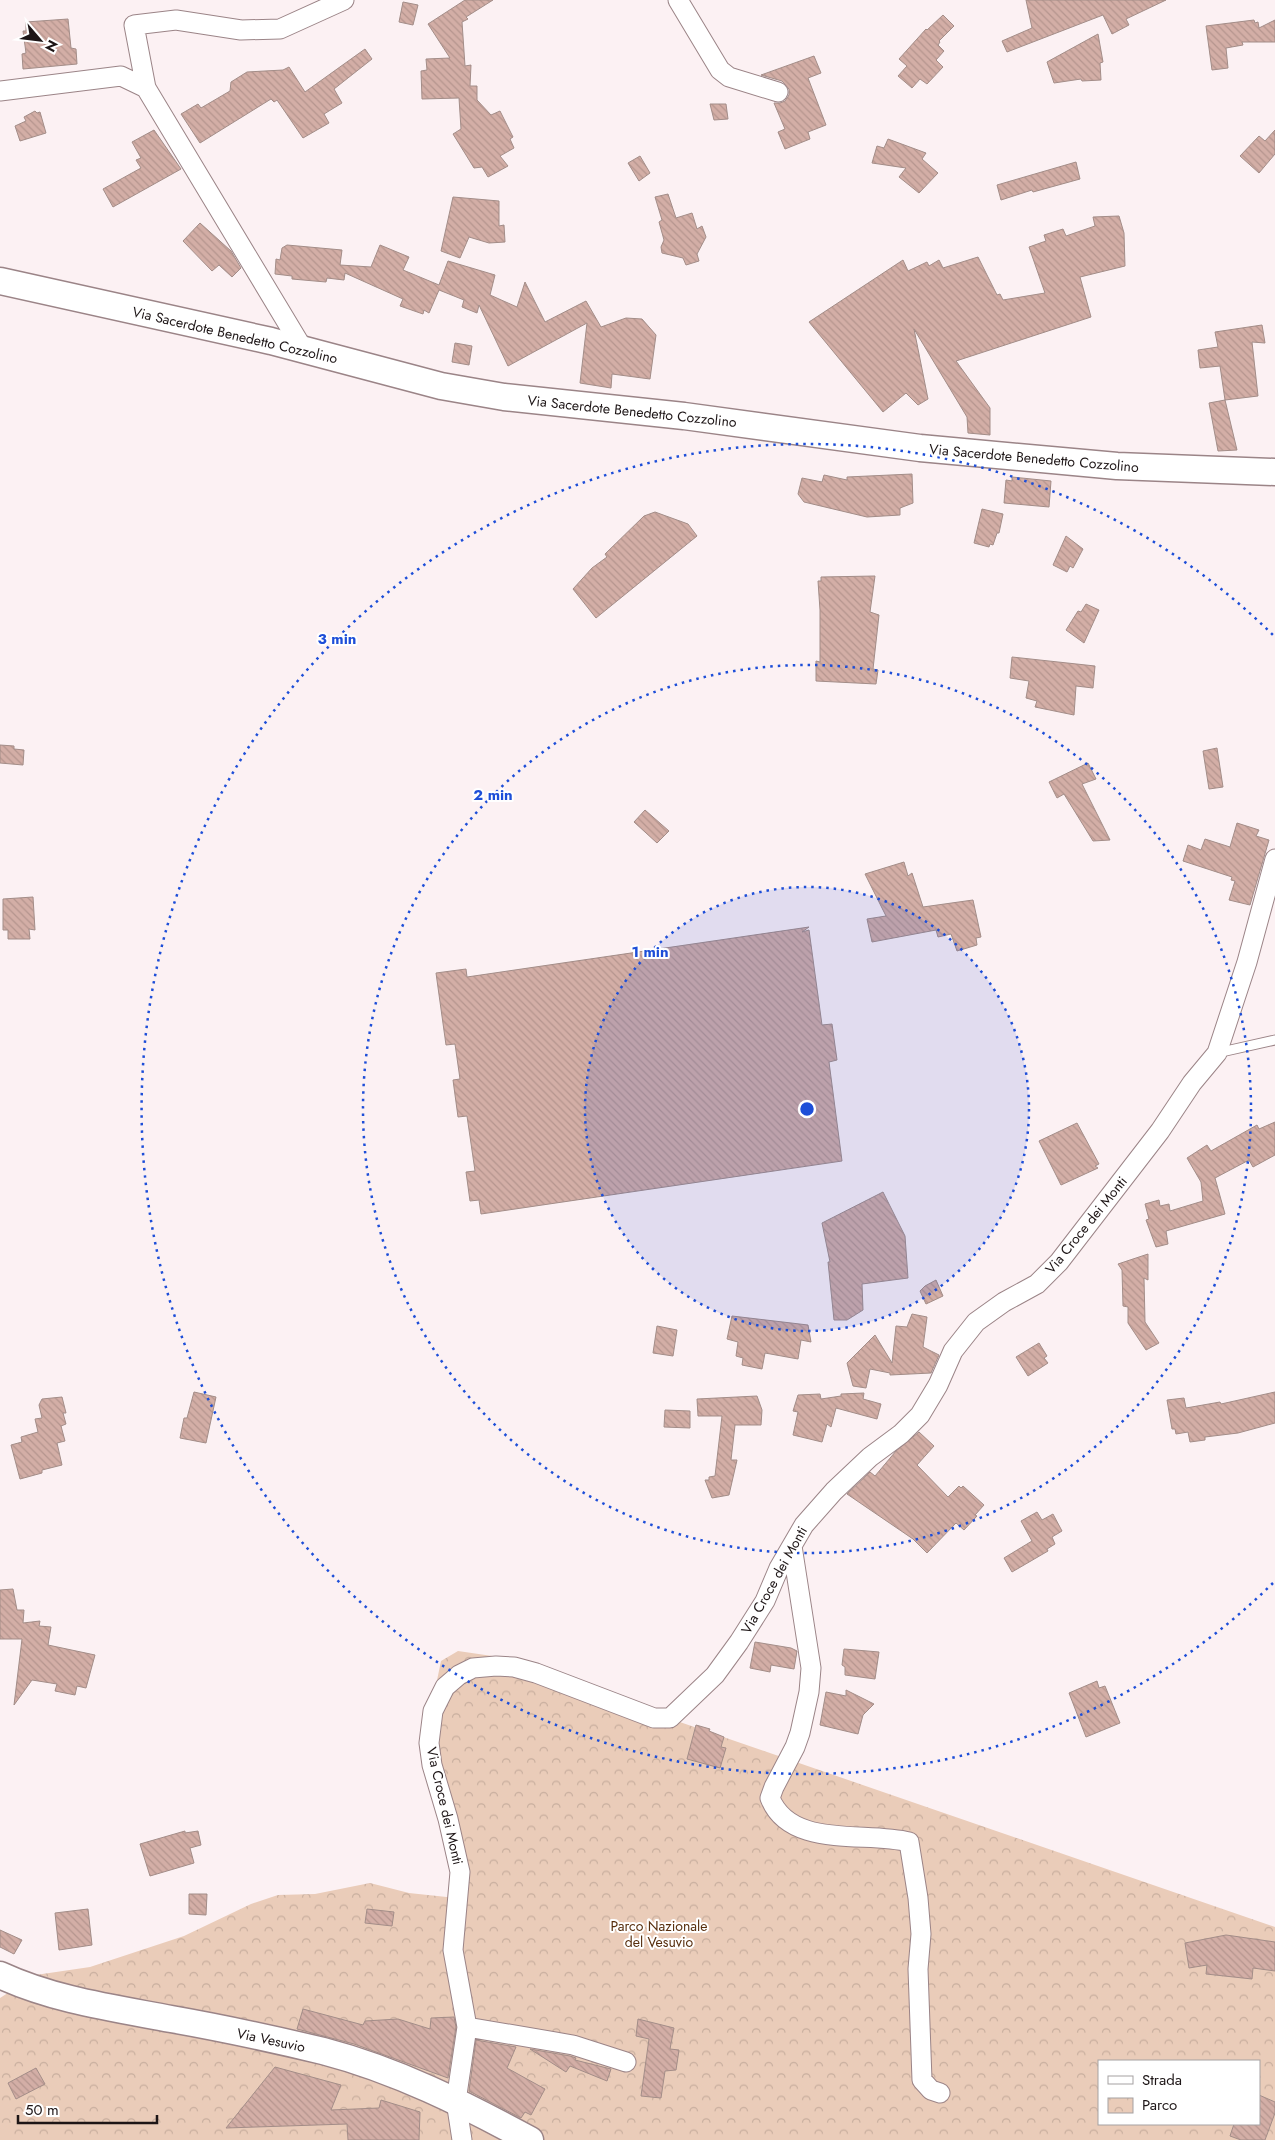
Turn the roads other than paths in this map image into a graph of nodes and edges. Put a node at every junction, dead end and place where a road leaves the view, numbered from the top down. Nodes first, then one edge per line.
1 (344, 0) edge
2 (678, 0) edge
3 (146, 88) junction
4 (0, 91) edge
5 (778, 92) dead end
6 (0, 281) edge
7 (303, 350) junction
8 (1275, 472) edge
9 (1275, 860) edge
10 (1275, 1040) edge
11 (1217, 1054) junction
12 (792, 1546) junction
13 (0, 1975) edge
14 (467, 2027) junction
15 (626, 2062) dead end
16 (940, 2093) dead end
17 (456, 2101) junction
18 (462, 2140) edge
19 (530, 2140) edge

1 - 3 street
2 - 5 street
3 - 4 street
3 - 7 street
6 - 7 main road, Via Sacerdote Benedetto Cozzolino
7 - 8 main road, Via Sacerdote Benedetto Cozzolino
9 - 11 street, Via Croce dei Monti
10 - 11 lane
11 - 12 street, Via Croce dei Monti
12 - 14 street, Via Croce dei Monti
12 - 16 street
13 - 17 main road, Via Vesuvio
14 - 15 street
14 - 17 street, Via Croce dei Monti
17 - 18 street, Via Croce dei Monti
17 - 19 main road, Via Vesuvio

